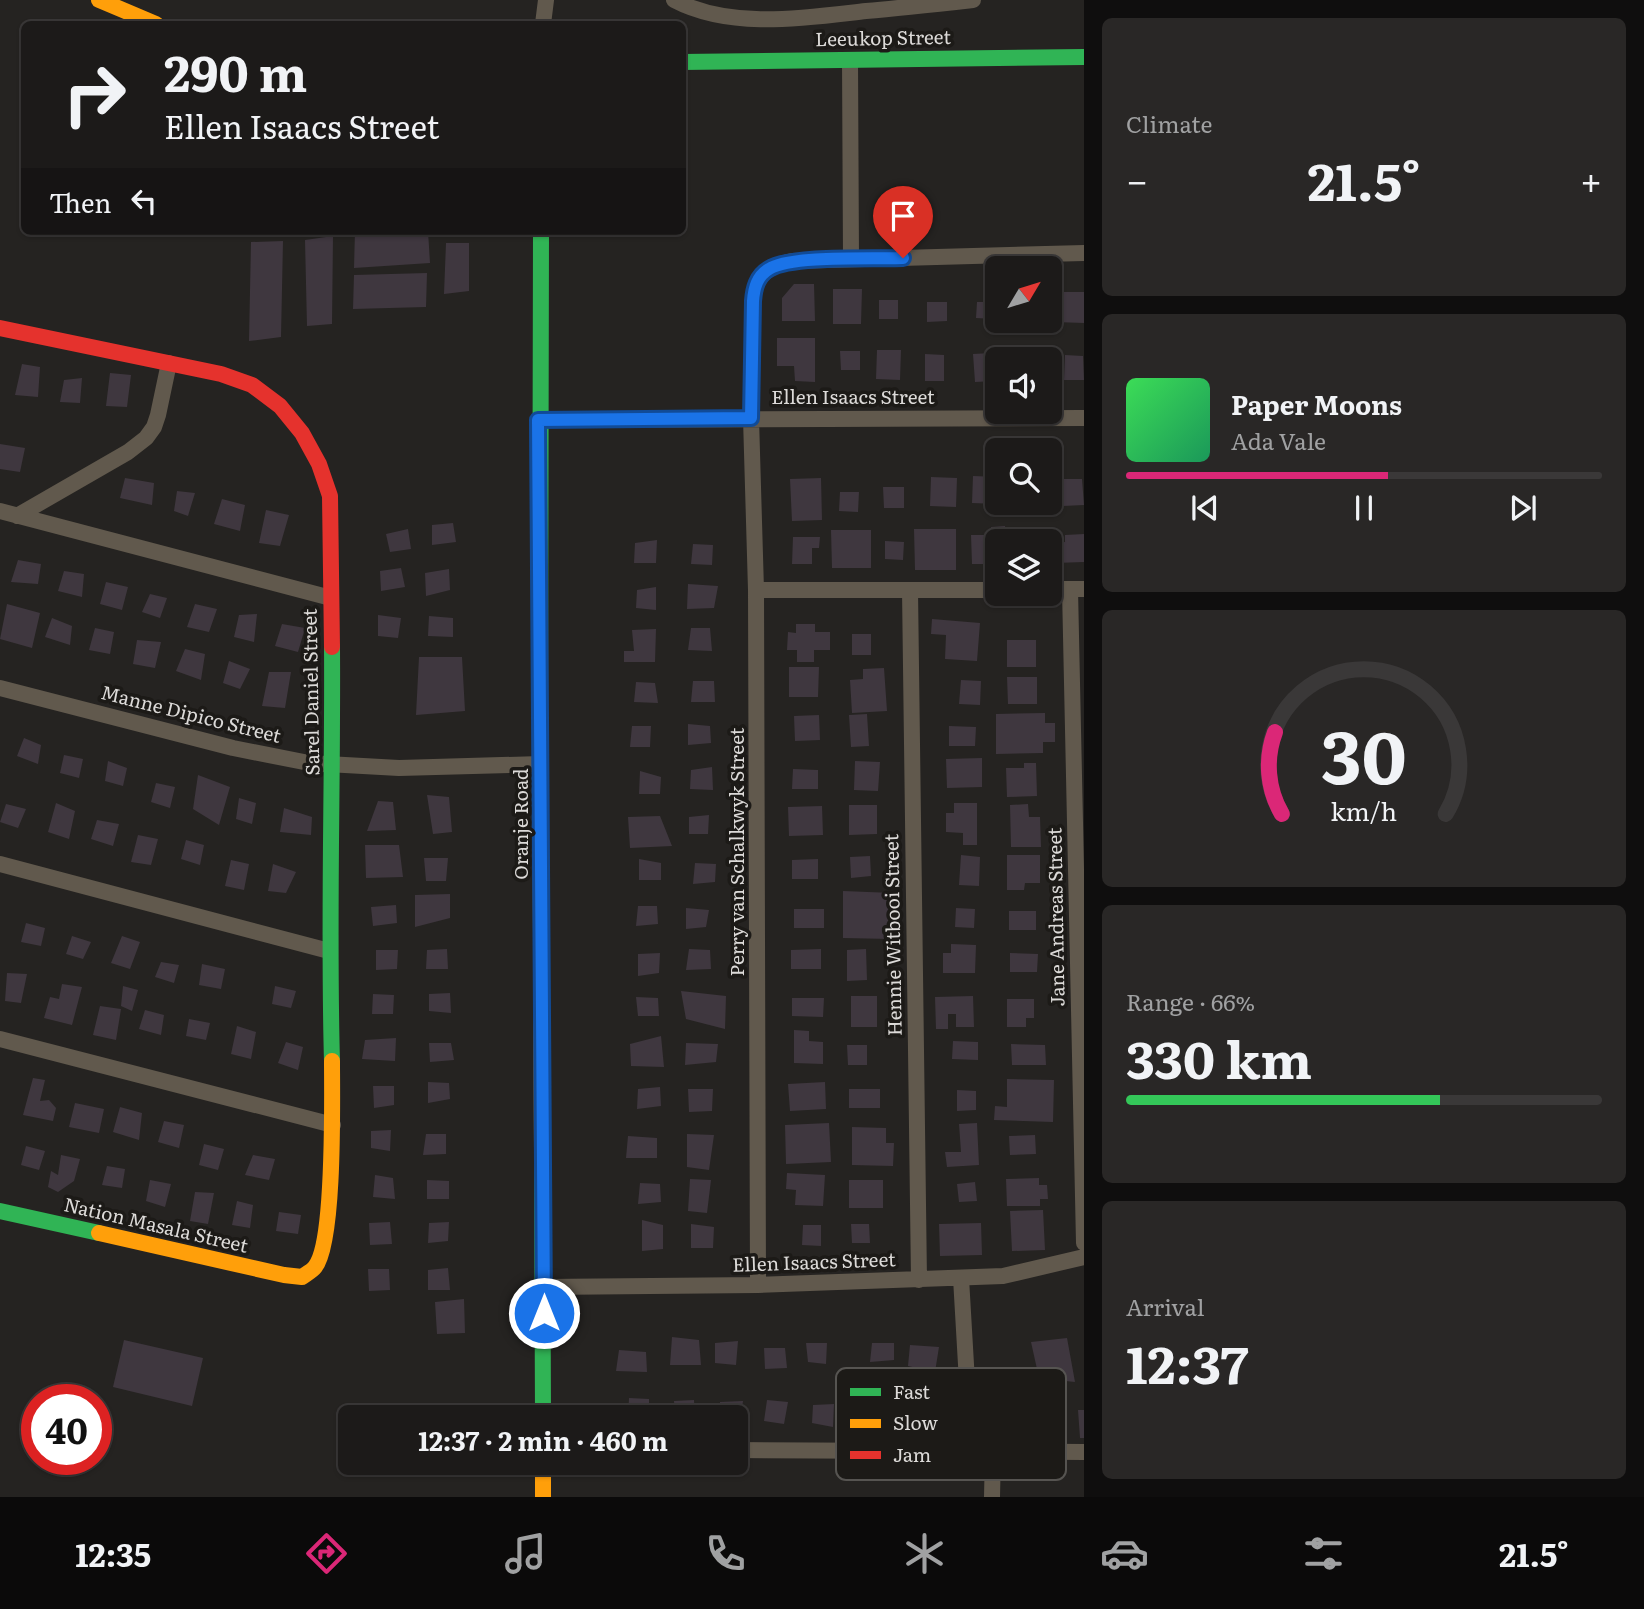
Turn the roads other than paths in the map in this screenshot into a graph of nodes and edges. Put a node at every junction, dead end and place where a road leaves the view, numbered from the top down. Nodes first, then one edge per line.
1 (100, 0) edge
2 (546, 0) edge
3 (674, 0) edge
4 (973, 0) edge
5 (149, 21) edge
6 (543, 21) edge
7 (1084, 57) edge
8 (850, 60) junction
9 (686, 62) edge
10 (541, 235) edge
11 (1084, 253) edge
12 (851, 259) junction
13 (0, 327) edge
14 (169, 363) junction
15 (751, 418) junction
16 (1084, 418) edge
17 (538, 420) junction
18 (0, 512) edge
19 (17, 516) junction
20 (1077, 589) edge
21 (756, 590) junction
22 (910, 590) junction
23 (985, 590) edge
24 (331, 598) junction
25 (0, 688) edge
26 (541, 764) junction
27 (333, 765) junction
28 (0, 864) edge
29 (329, 951) junction
30 (0, 1039) edge
31 (333, 1125) junction
32 (0, 1213) edge
33 (1084, 1243) edge
34 (1084, 1257) edge
35 (302, 1277) joint
36 (961, 1278) junction
37 (322, 1280) dead end
38 (919, 1280) junction
39 (758, 1285) junction
40 (544, 1287) junction
41 (966, 1368) edge
42 (543, 1405) edge
43 (748, 1450) edge
44 (836, 1450) edge
45 (1066, 1452) edge
46 (1084, 1452) edge
47 (543, 1475) edge
48 (543, 1497) edge

1 - 5 street
2 - 6 street
3 - 4 street
7 - 8 street, Leeukop Street
8 - 9 street, Leeukop Street
8 - 12 street
10 - 17 street, Oranje Road
11 - 12 street, Perry van Schalkwyk Street
12 - 15 street, Perry van Schalkwyk Street
13 - 14 street, Sarel Daniel Street
14 - 19 street
14 - 24 street, Sarel Daniel Street
15 - 16 street, Ellen Isaacs Street
15 - 17 street, Ellen Isaacs Street
15 - 21 street, Perry van Schalkwyk Street
17 - 26 street, Oranje Road
18 - 19 street
19 - 24 street
20 - 33 street, Jane Andreas Street
21 - 22 street
21 - 39 street, Perry van Schalkwyk Street
22 - 23 street
22 - 38 street, Hennie Witbooi Street
24 - 27 street, Sarel Daniel Street
25 - 27 street, Manne Dipico Street
26 - 27 street, Manne Dipico Street
26 - 40 street, Oranje Road
27 - 29 street, Sarel Daniel Street
28 - 29 street
29 - 31 street, Sarel Daniel Street
30 - 31 street
31 - 35 street, Sarel Daniel Street
32 - 35 street, Nation Masala Street
32 - 37 street
34 - 36 street, Ellen Isaacs Street
36 - 38 street, Ellen Isaacs Street
36 - 41 street
38 - 39 street, Ellen Isaacs Street
39 - 40 street, Ellen Isaacs Street
40 - 42 street, Oranje Road
43 - 44 street
45 - 46 street
47 - 48 street

